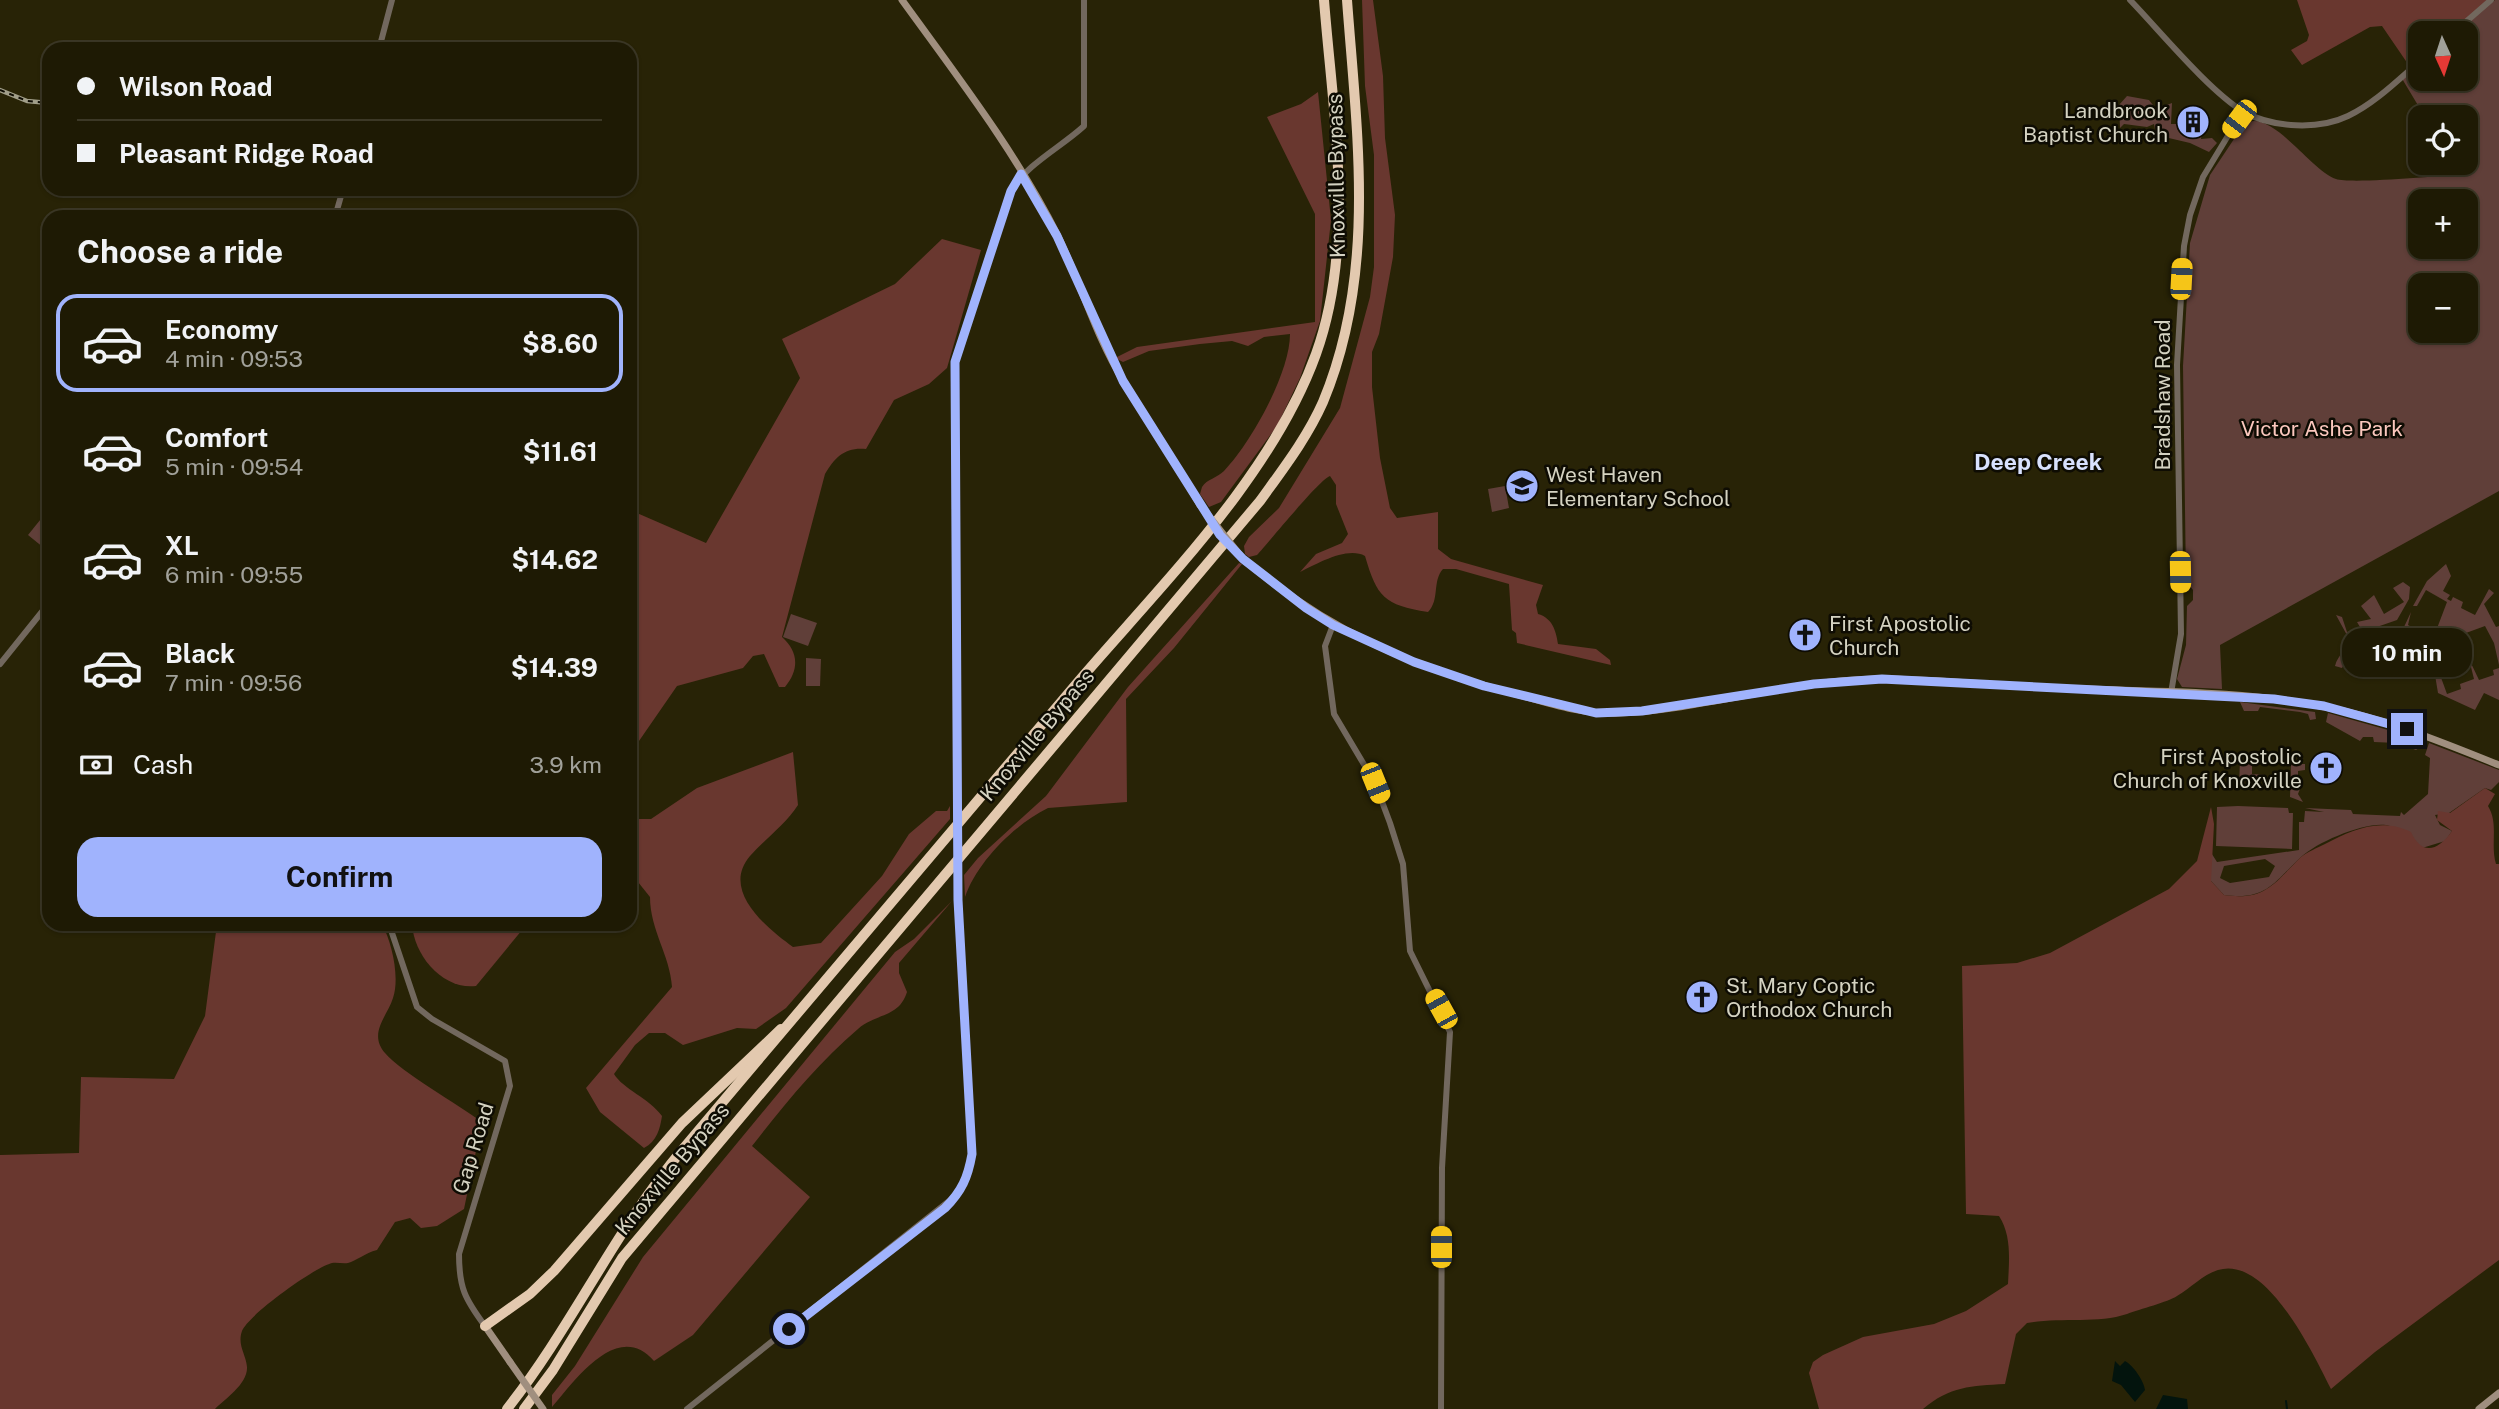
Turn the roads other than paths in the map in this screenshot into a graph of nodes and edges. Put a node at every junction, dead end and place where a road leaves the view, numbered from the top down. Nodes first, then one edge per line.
1 (392, 0) edge
2 (902, 0) edge
3 (1084, 0) edge
4 (1321, 0) edge
5 (1347, 0) edge
6 (2130, 0) edge
7 (2491, 0) edge
8 (2467, 21) edge
9 (381, 42) edge
10 (2408, 71) edge
11 (2244, 111) junction
12 (1021, 174) junction
13 (42, 612) edge
14 (1333, 625) junction
15 (0, 664) edge
16 (2171, 693) junction
17 (2499, 765) edge
18 (391, 931) edge
19 (796, 1019) junction
20 (485, 1326) junction
21 (2499, 1393) edge
22 (507, 1409) edge
23 (524, 1409) edge
24 (543, 1409) edge
25 (687, 1409) edge
26 (1441, 1409) edge
27 (2479, 1409) edge

1 - 9 street
2 - 12 main road
3 - 12 street
4 - 19 highway, Knoxville Bypass
5 - 23 highway, Knoxville Bypass
6 - 11 street
7 - 8 street
10 - 11 street
11 - 16 street, Bradshaw Road
12 - 14 main road, bridge
12 - 25 street, bridge
13 - 15 street
14 - 16 main road
14 - 26 street
16 - 17 main road
18 - 20 street, Gap Road
19 - 20 highway
19 - 22 highway, Knoxville Bypass
20 - 24 main road, Gap Road, bridge
21 - 27 main road

